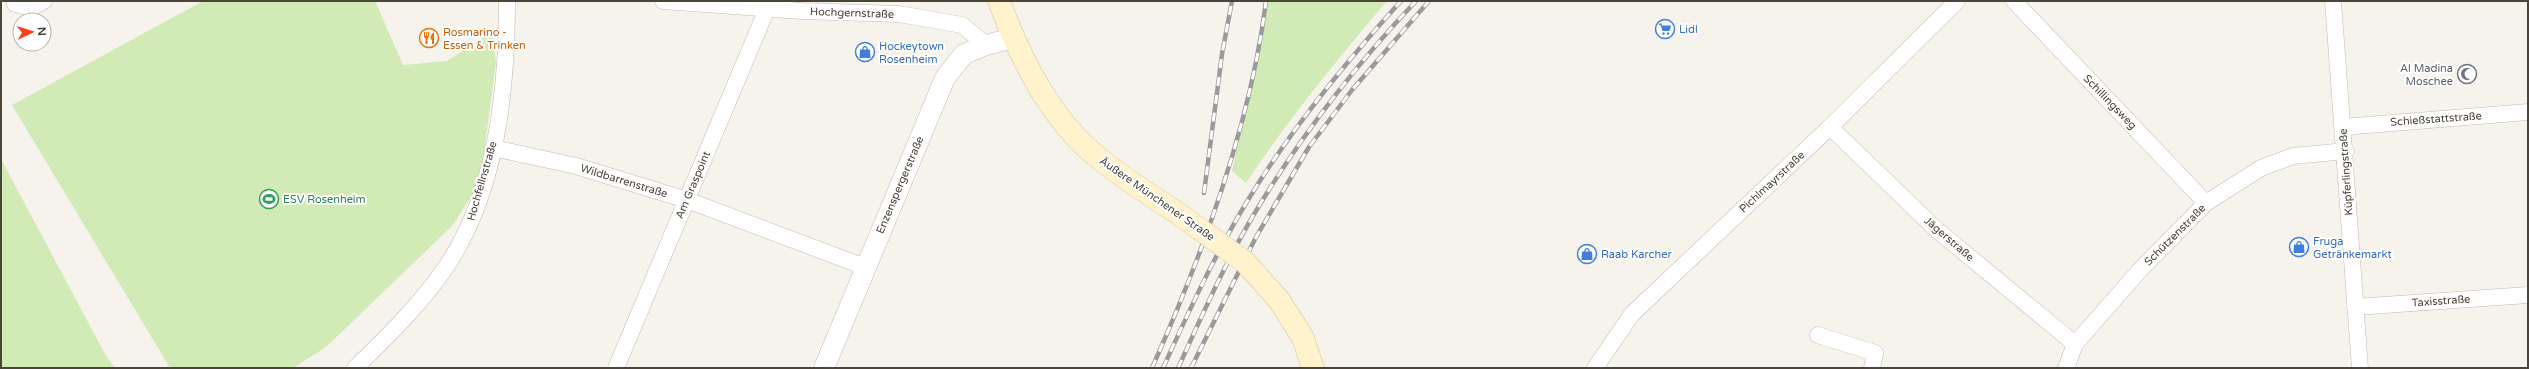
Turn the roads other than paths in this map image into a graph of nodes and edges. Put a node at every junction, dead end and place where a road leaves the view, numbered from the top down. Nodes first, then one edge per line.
1 (14, 1) edge
2 (44, 1) edge
3 (507, 1) edge
4 (663, 1) edge
5 (998, 1) edge
6 (1957, 1) edge
7 (2014, 1) edge
8 (2333, 1) edge
9 (767, 4) edge
10 (1013, 38) junction
11 (986, 45) junction
12 (2528, 112) edge
13 (2343, 126) junction
14 (1830, 127) junction
15 (493, 148) junction
16 (2346, 151) junction
17 (687, 200) junction
18 (2206, 203) junction
19 (864, 268) junction
20 (2528, 295) edge
21 (2355, 307) junction
22 (1818, 335) dead end
23 (2075, 344) junction
24 (354, 368) edge
25 (616, 368) edge
26 (824, 368) edge
27 (1314, 368) edge
28 (1595, 368) edge
29 (1872, 368) edge
30 (2066, 368) edge
31 (2360, 368) edge

1 - 2 street
3 - 15 street, Hochfellnstraße
4 - 9 street, Hochgernstraße
5 - 10 main road, Äußere Münchener Straße
6 - 14 street, Pichlmayrstraße
7 - 18 street, Schillingsweg
8 - 13 street, Küpferlingstraße
9 - 11 street, Hochgernstraße
9 - 17 street, Am Graspoint
10 - 11 street, Enzenspergerstraße
10 - 27 main road, Äußere Münchener Straße, bridge
11 - 19 street, Enzenspergerstraße
12 - 13 street, Schießstattstraße
13 - 16 street, Küpferlingstraße
14 - 23 street, Jägerstraße
14 - 28 street, Pichlmayrstraße
15 - 17 street, Wildbarrenstraße
15 - 24 street, Hochfellnstraße
16 - 18 street, Schützenstraße
16 - 21 street, Küpferlingstraße
17 - 19 street, Wildbarrenstraße
17 - 25 street, Am Graspoint
18 - 23 street, Schützenstraße
19 - 26 street, Enzenspergerstraße
20 - 21 street, Taxisstraße
21 - 31 street, Küpferlingstraße
22 - 29 street
23 - 30 street, Schützenstraße

